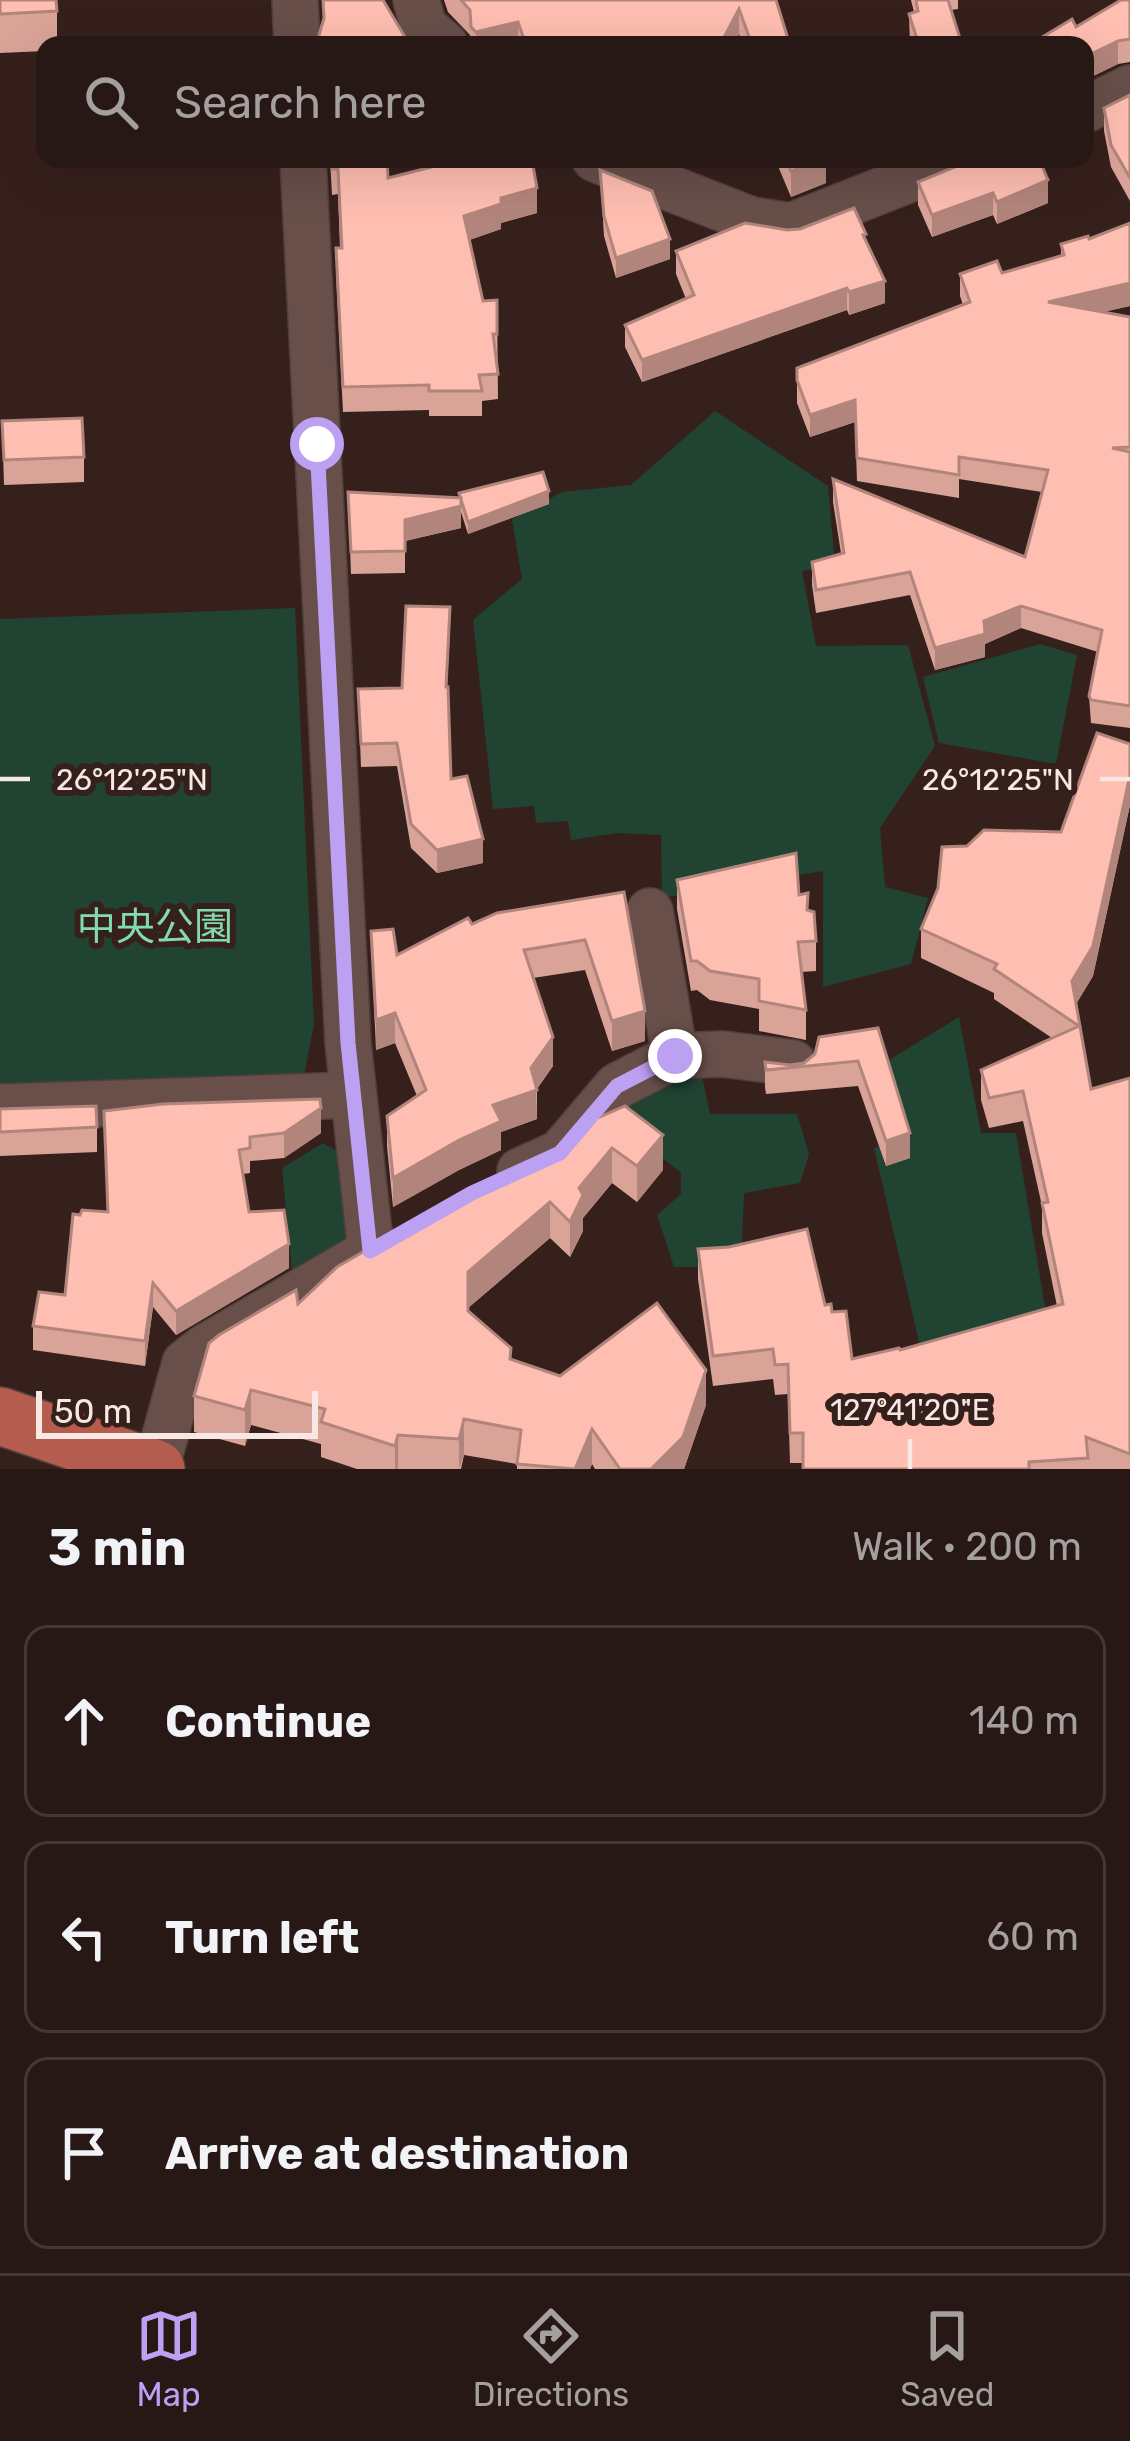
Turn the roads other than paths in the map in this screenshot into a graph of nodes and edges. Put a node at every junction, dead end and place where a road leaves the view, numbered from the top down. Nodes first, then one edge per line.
1 (295, 0) edge
2 (416, 0) edge
3 (297, 36) edge
4 (434, 36) edge
5 (1130, 88) edge
6 (1094, 106) edge
7 (303, 168) edge
8 (618, 168) edge
9 (938, 168) edge
10 (650, 911) dead end
11 (675, 1056) junction
12 (793, 1063) edge
13 (352, 1095) junction
14 (0, 1107) edge
15 (490, 1185) edge
16 (411, 1228) edge
17 (370, 1251) junction
18 (0, 1416) edge
19 (156, 1469) edge

1 - 3 street
2 - 4 street
5 - 6 street
7 - 13 street
8 - 9 street
10 - 11 street
11 - 12 street
11 - 15 street
13 - 14 street
13 - 17 street
16 - 17 street
17 - 19 street
18 - 19 main road

